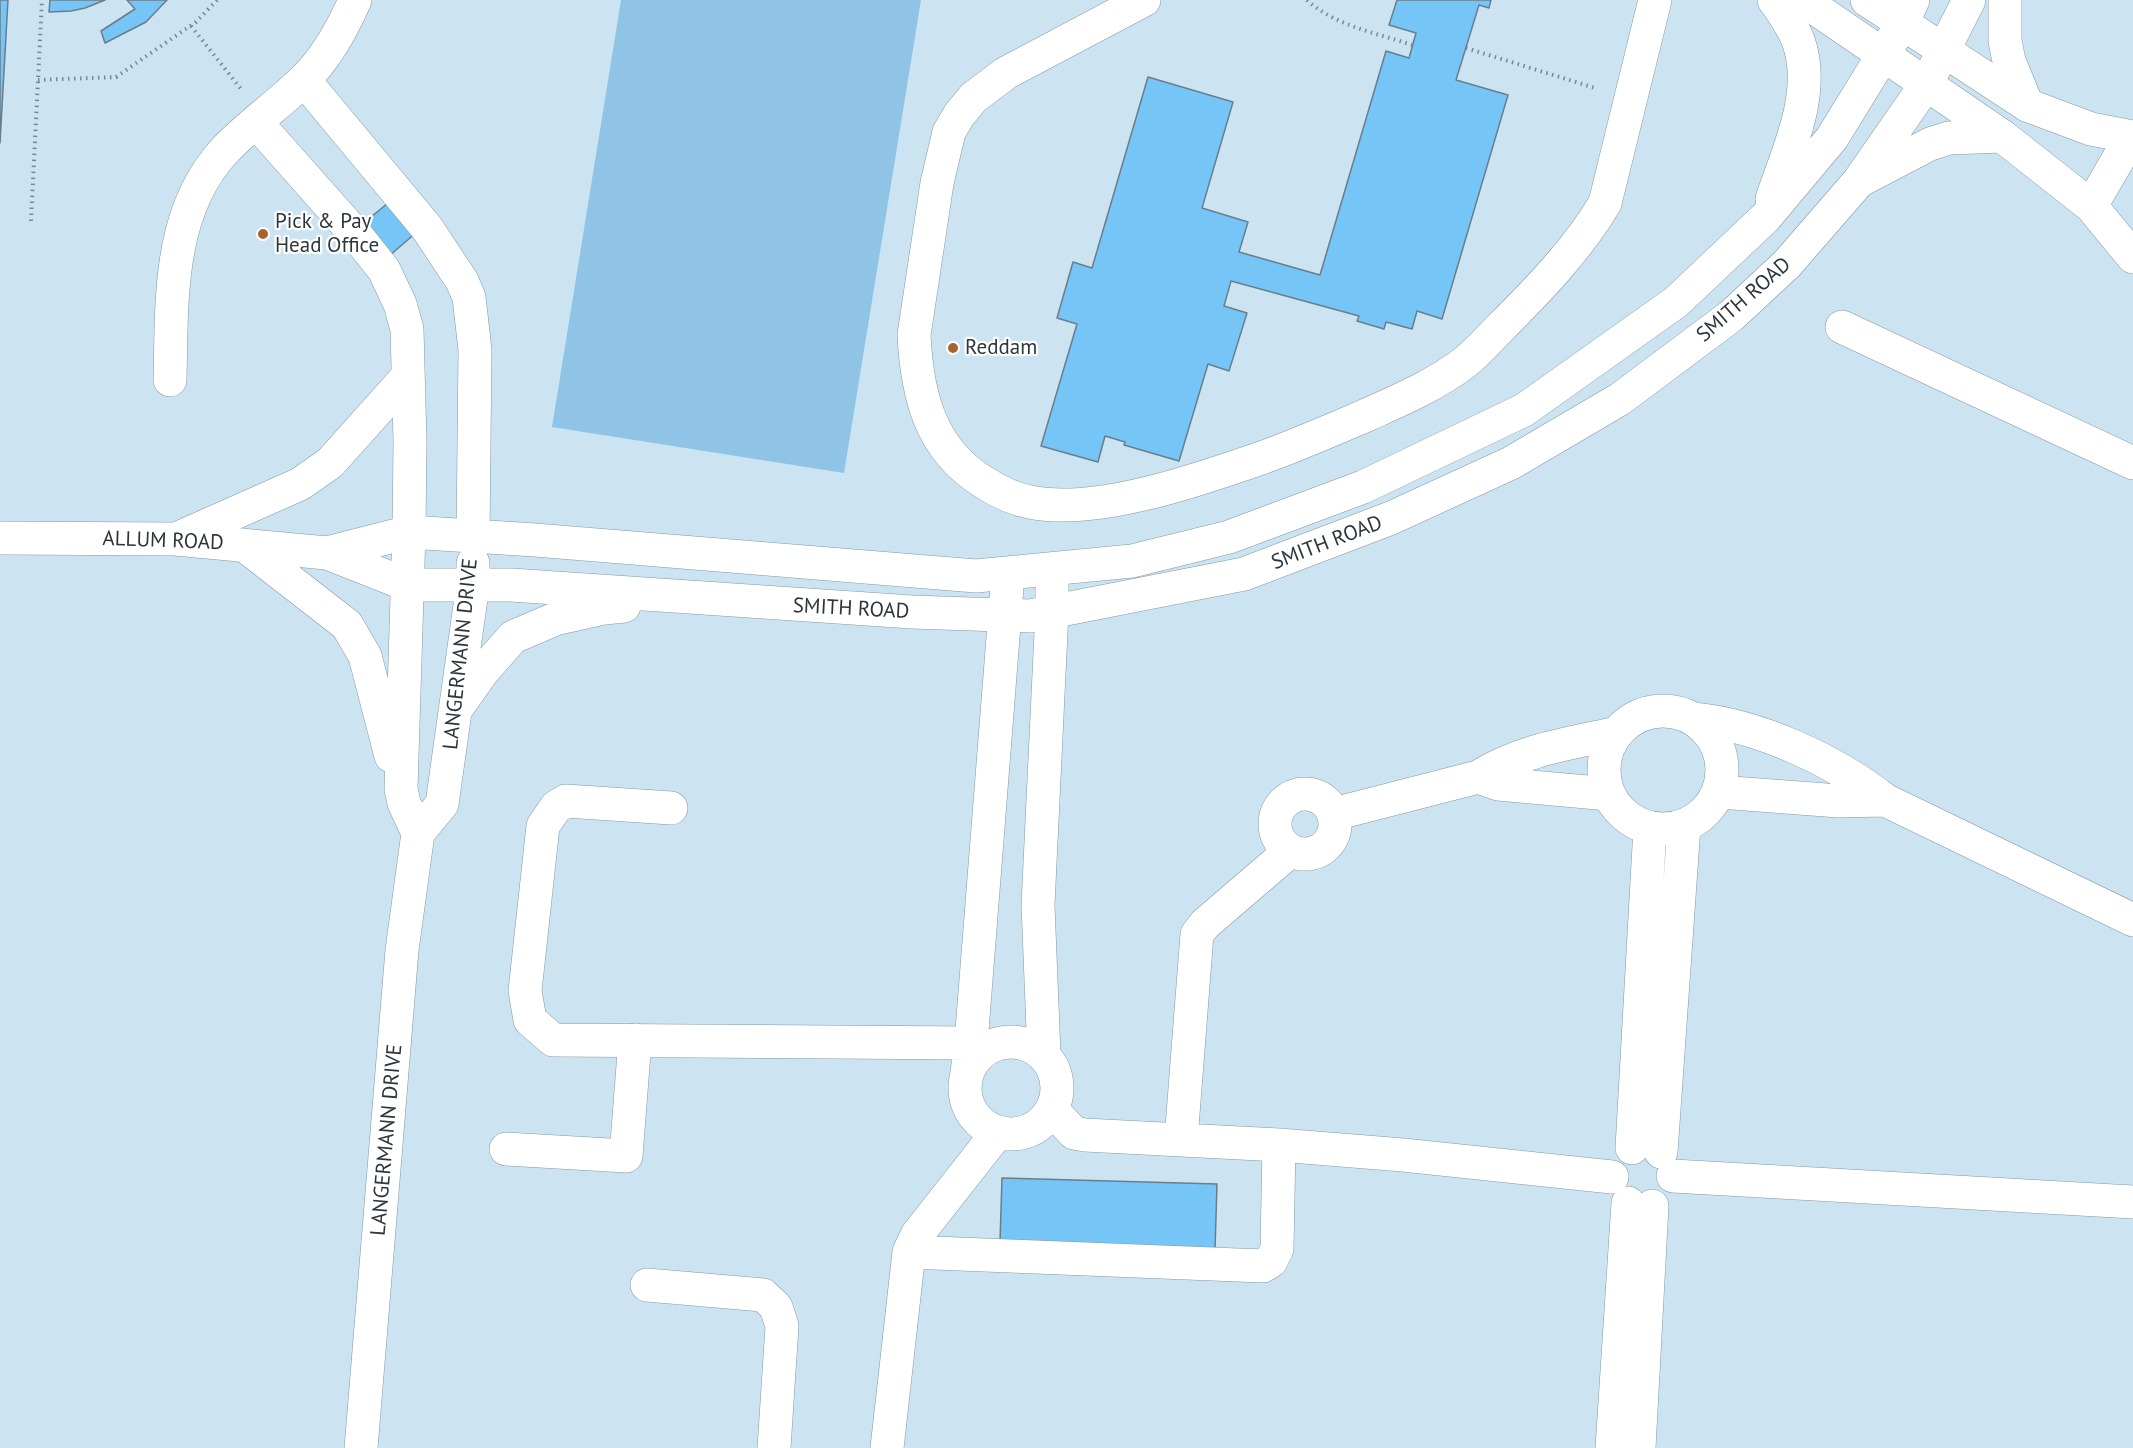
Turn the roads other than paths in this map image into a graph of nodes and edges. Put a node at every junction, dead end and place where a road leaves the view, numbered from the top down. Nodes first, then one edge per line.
1 (355, 0) edge
2 (1144, 0) edge
3 (1655, 0) edge
4 (1774, 0) edge
5 (1803, 0) edge
6 (1867, 0) edge
7 (1969, 0) edge
8 (2005, 0) edge
9 (1908, 12) edge
10 (1944, 52) junction
11 (1884, 54) junction
12 (304, 80) junction
13 (1927, 83) junction
14 (2027, 105) junction
15 (259, 119) junction
16 (2001, 136) junction
17 (2132, 137) edge
18 (1859, 182) junction
19 (2091, 206) junction
20 (1766, 218) junction
21 (2133, 257) edge
22 (1842, 327) dead end
23 (407, 377) junction
24 (170, 380) dead end
25 (1524, 410) junction
26 (1543, 445) junction
27 (2133, 464) edge
28 (409, 532) junction
29 (473, 537) junction
30 (0, 538) edge
31 (175, 539) junction
32 (244, 545) junction
33 (327, 553) junction
34 (1052, 570) junction
35 (1008, 574) junction
36 (473, 584) junction
37 (408, 585) junction
38 (707, 600) junction
39 (1052, 612) junction
40 (1006, 615) junction
41 (456, 710) junction
42 (1693, 719) junction
43 (1617, 733) junction
44 (1478, 777) junction
45 (401, 789) junction
46 (1719, 792) junction
47 (1609, 794) junction
48 (1885, 800) junction
49 (671, 808) dead end
50 (1334, 814) junction
51 (1684, 826) junction
52 (1650, 828) junction
53 (418, 833) junction
54 (1290, 851) junction
55 (2133, 920) edge
56 (1642, 961) junction
57 (1675, 963) junction
58 (635, 1040) junction
59 (971, 1043) junction
60 (1044, 1054) junction
61 (965, 1087) junction
62 (1052, 1110) junction
63 (998, 1132) junction
64 (1181, 1140) junction
65 (1279, 1145) junction
66 (506, 1149) dead end
67 (1655, 1158) junction
68 (1631, 1195) junction
69 (2133, 1202) edge
70 (909, 1252) junction
71 (647, 1285) dead end
72 (1632, 1337) junction
73 (361, 1448) edge
74 (774, 1448) edge
75 (887, 1448) edge
76 (1612, 1448) edge
77 (1639, 1448) edge

1 - 12 main road
2 - 3 main road
4 - 20 main road
5 - 11 main road
6 - 9 main road
7 - 10 main road, SMITH ROAD
8 - 14 main road
9 - 10 main road
9 - 11 main road, SMITH ROAD
10 - 13 main road, SMITH ROAD
10 - 14 main road
11 - 13 main road
11 - 20 main road, SMITH ROAD
12 - 15 main road
12 - 29 main road, LANGERMANN DRIVE
13 - 16 main road
13 - 18 main road, SMITH ROAD
14 - 17 main road
15 - 23 main road
15 - 24 main road
16 - 18 main road
16 - 19 main road
17 - 19 main road
18 - 26 main road, SMITH ROAD
19 - 21 main road
20 - 25 main road, SMITH ROAD
22 - 27 main road
23 - 28 main road
23 - 31 main road
25 - 26 main road
25 - 34 main road, SMITH ROAD
26 - 39 main road, SMITH ROAD
28 - 29 main road, ALLUM ROAD
28 - 33 main road, ALLUM ROAD
28 - 37 main road
29 - 35 main road, SMITH ROAD
29 - 36 main road, LANGERMANN DRIVE
30 - 31 main road, ALLUM ROAD
31 - 32 main road, ALLUM ROAD
32 - 33 main road, ALLUM ROAD
32 - 45 main road
33 - 37 main road, ALLUM ROAD
34 - 35 main road, SMITH ROAD
34 - 39 main road
35 - 40 main road
36 - 37 main road, ALLUM ROAD
36 - 38 main road, SMITH ROAD
36 - 41 main road, LANGERMANN DRIVE
37 - 45 main road
38 - 40 main road, SMITH ROAD
38 - 41 main road
39 - 40 main road, SMITH ROAD
39 - 60 main road
40 - 59 main road
41 - 53 main road, LANGERMANN DRIVE
42 - 43 main road
42 - 46 main road
42 - 48 main road
43 - 44 main road
43 - 47 main road
44 - 47 main road
44 - 50 main road
45 - 53 main road
46 - 48 main road
46 - 51 main road
47 - 52 main road
48 - 55 main road
49 - 58 main road
50 - 54 main road
50 - 54 main road
51 - 52 main road
51 - 57 main road
52 - 56 main road
53 - 73 main road, LANGERMANN DRIVE
54 - 64 main road
56 - 57 main road
56 - 67 main road
57 - 67 main road
58 - 59 main road
58 - 66 main road
59 - 61 main road
60 - 61 main road
60 - 62 main road
61 - 63 main road
62 - 63 main road
62 - 64 main road
63 - 70 main road
64 - 65 main road
65 - 68 main road
65 - 70 main road
67 - 68 main road
67 - 68 main road
67 - 69 main road
68 - 72 main road
70 - 75 main road
71 - 74 main road
72 - 76 main road
72 - 77 main road

